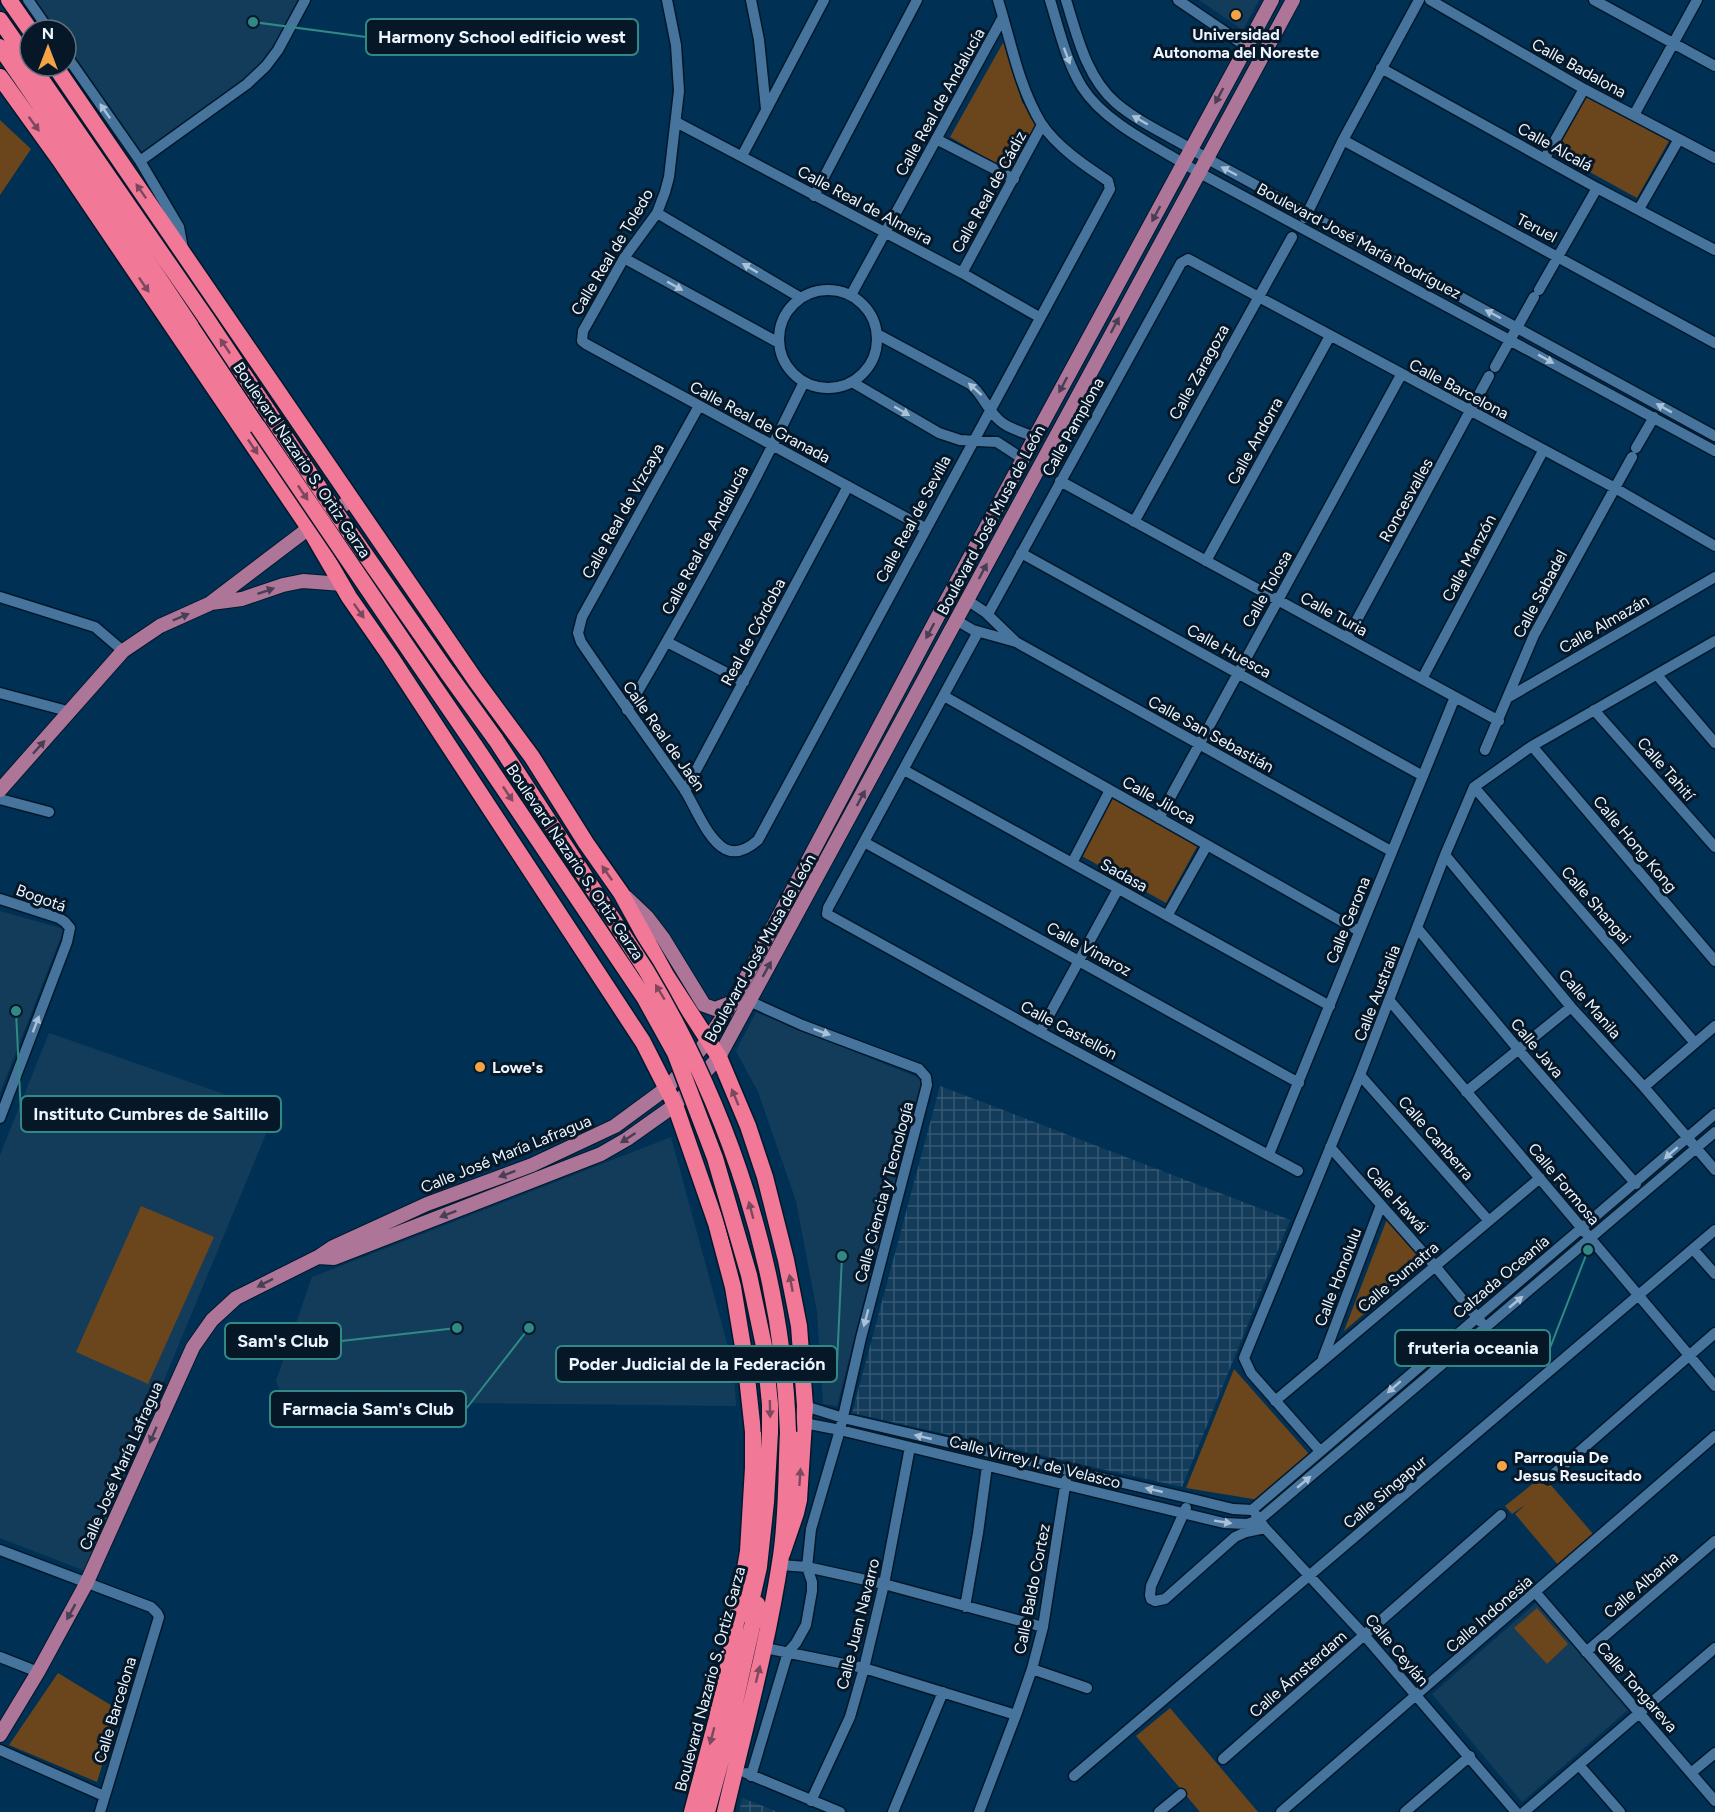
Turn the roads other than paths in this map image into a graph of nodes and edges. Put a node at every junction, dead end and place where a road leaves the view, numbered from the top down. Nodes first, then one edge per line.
1 (9, 0) edge
2 (28, 0) edge
3 (305, 0) edge
4 (667, 0) edge
5 (751, 0) edge
6 (824, 0) edge
7 (916, 0) edge
8 (998, 0) edge
9 (1050, 0) edge
10 (1066, 0) edge
11 (1178, 0) edge
12 (1272, 0) edge
13 (1293, 0) edge
14 (1419, 0) edge
15 (1430, 0) edge
16 (1697, 0) edge
17 (1598, 1) edge
18 (1003, 16) junction
19 (22, 18) edge
20 (41, 18) edge
21 (4, 25) edge
22 (1674, 44) junction
23 (18, 45) edge
24 (1247, 45) junction
25 (0, 47) edge
26 (1262, 57) junction
27 (1715, 66) edge
28 (1381, 68) junction
29 (78, 72) edge
30 (0, 77) edge
31 (41, 78) edge
32 (63, 78) edge
33 (1584, 89) junction
34 (766, 109) junction
35 (1634, 115) junction
36 (676, 122) junction
37 (1042, 125) junction
38 (936, 139) junction
39 (1679, 139) junction
40 (1343, 140) junction
41 (1191, 149) junction
42 (742, 156) junction
43 (1206, 158) junction
44 (1545, 158) junction
45 (1715, 158) edge
46 (59, 159) junction
47 (140, 161) junction
48 (1184, 162) junction
49 (1198, 172) junction
50 (88, 176) junction
51 (1014, 179) junction
52 (1597, 188) junction
53 (814, 196) junction
54 (1639, 209) junction
55 (657, 213) junction
56 (1307, 213) junction
57 (1302, 226) junction
58 (886, 233) junction
59 (1292, 237) dead end
60 (152, 238) junction
61 (1715, 250) edge
62 (183, 253) junction
63 (1558, 257) junction
64 (624, 258) junction
65 (1188, 259) joint
66 (962, 273) junction
67 (851, 296) junction
68 (1258, 296) junction
69 (801, 298) junction
70 (1039, 317) junction
71 (1517, 327) junction
72 (877, 334) junction
73 (1330, 336) junction
74 (582, 340) joint
75 (1511, 340) junction
76 (1715, 343) edge
77 (779, 344) junction
78 (1086, 344) junction
79 (1101, 352) junction
80 (253, 357) junction
81 (1401, 375) junction
82 (804, 382) junction
83 (852, 382) junction
84 (699, 406) junction
85 (991, 410) junction
86 (1471, 412) junction
87 (1654, 417) junction
88 (1715, 436) edge
89 (1035, 437) junction
90 (972, 441) junction
91 (773, 445) junction
92 (1543, 451) junction
93 (1715, 451) edge
94 (1023, 459) junction
95 (1060, 481) junction
96 (848, 486) junction
97 (1615, 488) junction
98 (351, 500) junction
99 (1134, 522) junction
100 (309, 528) junction
101 (925, 528) junction
102 (1715, 546) edge
103 (1021, 553) junction
104 (970, 557) junction
105 (1206, 561) junction
106 (1715, 577) edge
107 (342, 584) junction
108 (0, 597) edge
109 (967, 600) junction
110 (1278, 600) junction
111 (209, 604) junction
112 (988, 614) junction
113 (956, 620) junction
114 (978, 632) junction
115 (578, 633) joint
116 (1347, 638) junction
117 (1715, 641) edge
118 (667, 642) junction
119 (1016, 642) junction
120 (123, 651) junction
121 (1238, 673) junction
122 (1657, 675) junction
123 (1422, 679) junction
124 (476, 681) junction
125 (744, 682) junction
126 (0, 693) edge
127 (944, 696) junction
128 (1455, 697) junction
129 (1509, 697) junction
130 (451, 710) junction
131 (627, 710) junction
132 (1594, 710) junction
133 (70, 712) junction
134 (1499, 721) junction
135 (492, 734) junction
136 (1715, 743) edge
137 (1200, 745) junction
138 (1532, 746) junction
139 (1485, 750) dead end
140 (904, 770) junction
141 (1423, 776) junction
142 (475, 787) junction
143 (1474, 787) junction
144 (0, 790) edge
145 (1110, 790) junction
146 (685, 791) junction
147 (0, 799) edge
148 (49, 812) dead end
149 (1159, 818) junction
150 (864, 842) junction
151 (1207, 845) junction
152 (1715, 847) edge
153 (731, 851) joint
154 (1391, 851) junction
155 (1445, 855) junction
156 (1072, 863) junction
157 (1118, 889) junction
158 (621, 893) junction
159 (0, 899) edge
160 (1167, 916) junction
161 (1418, 929) junction
162 (1359, 931) junction
163 (1079, 961) junction
164 (1715, 961) edge
165 (681, 999) junction
166 (749, 1001) junction
167 (1390, 1001) junction
168 (733, 1002) junction
169 (1330, 1006) junction
170 (1571, 1007) junction
171 (1715, 1026) edge
172 (1040, 1032) junction
173 (708, 1039) junction
174 (643, 1042) junction
175 (1695, 1043) junction
176 (1518, 1049) junction
177 (718, 1057) junction
178 (1360, 1075) junction
179 (1299, 1083) junction
180 (668, 1087) junction
181 (1644, 1087) junction
182 (1466, 1092) junction
183 (675, 1105) junction
184 (1715, 1114) edge
185 (0, 1118) edge
186 (748, 1126) junction
187 (1715, 1132) edge
188 (684, 1133) junction
189 (1688, 1138) junction
190 (1330, 1147) junction
191 (1696, 1148) junction
192 (1269, 1154) junction
193 (532, 1165) junction
194 (573, 1166) junction
195 (1715, 1170) edge
196 (1299, 1171) dead end
197 (1540, 1178) junction
198 (1636, 1184) junction
199 (1381, 1205) junction
200 (1489, 1221) junction
201 (1582, 1230) junction
202 (1715, 1230) edge
203 (1591, 1239) junction
204 (1693, 1249) junction
205 (318, 1257) junction
206 (1435, 1266) junction
207 (1715, 1274) edge
208 (1639, 1295) junction
209 (1477, 1316) junction
210 (1486, 1328) junction
211 (1715, 1333) edge
212 (1689, 1356) junction
213 (1323, 1359) junction
214 (1715, 1386) edge
215 (1275, 1401) junction
216 (805, 1406) junction
217 (843, 1418) junction
218 (804, 1423) junction
219 (840, 1430) junction
220 (1715, 1436) edge
221 (910, 1447) junction
222 (1320, 1451) junction
223 (987, 1466) junction
224 (1067, 1470) junction
225 (1548, 1479) dead end
226 (1065, 1485) junction
227 (1188, 1498) junction
228 (1252, 1510) junction
229 (1184, 1514) junction
230 (1500, 1515) dead end
231 (1262, 1524) junction
232 (1715, 1541) edge
233 (0, 1550) edge
234 (781, 1560) junction
235 (759, 1567) junction
236 (807, 1567) junction
237 (1310, 1575) junction
238 (86, 1584) junction
239 (884, 1584) junction
240 (1536, 1593) junction
241 (964, 1607) junction
242 (1043, 1627) junction
243 (1365, 1636) junction
244 (765, 1648) junction
245 (1715, 1648) edge
246 (788, 1652) junction
247 (1586, 1652) junction
248 (0, 1657) edge
249 (864, 1668) junction
250 (1032, 1669) junction
251 (38, 1672) junction
252 (1087, 1688) dead end
253 (943, 1692) junction
254 (1416, 1696) junction
255 (718, 1713) junction
256 (1639, 1713) junction
257 (1016, 1714) junction
258 (0, 1735) edge
259 (0, 1750) edge
260 (1715, 1753) edge
261 (1470, 1756) junction
262 (1223, 1759) dead end
263 (1579, 1765) junction
264 (735, 1769) junction
265 (1691, 1773) junction
266 (751, 1776) junction
267 (1074, 1776) dead end
268 (1181, 1794) dead end
269 (104, 1796) junction
270 (812, 1801) junction
271 (1715, 1802) edge
272 (100, 1812) edge
273 (692, 1812) edge
274 (707, 1812) edge
275 (725, 1812) edge
276 (840, 1812) edge
277 (893, 1812) edge
278 (979, 1812) edge
279 (1159, 1812) edge
280 (1281, 1812) edge
281 (1405, 1812) edge
282 (1516, 1812) edge
283 (1524, 1812) edge
284 (1620, 1812) edge

1 - 19 highway
2 - 20 street
3 - 47 street
4 - 36 street, Calle Real de Toledo
5 - 34 street
6 - 34 street
7 - 53 street
8 - 18 street
9 -> 48 street, Boulevard José María Rodríguez
41 -> 10 street, Boulevard José María Rodríguez
11 - 24 street
12 - 24 main road, Boulevard José Musa de León
13 - 26 main road, Boulevard José Musa de León
14 - 28 street
15 - 33 street, Calle Badalona
16 - 22 street
17 - 22 street
18 - 37 street
18 - 38 street, Calle Real de Andalucía
21 - 23 highway, Boulevard Nazario S. Ortiz Garza
22 - 27 street
22 - 35 street
24 - 26 street
24 -> 41 main road, Boulevard José Musa de León
25 - 50 highway, Boulevard Nazario S. Ortiz Garza
26 - 43 main road, Boulevard José Musa de León
28 - 40 street
28 - 44 street, Calle Alcalá
47 -> 29 street
30 -> 46 highway
31 - 60 highway, Boulevard Nazario S. Ortiz Garza
62 -> 32 highway
33 - 35 street, Calle Badalona
33 - 44 street
34 - 42 street
35 - 39 street, Calle Badalona
36 - 42 street, Calle Real de Almeira
36 - 55 street, Calle Real de Toledo
37 - 51 street, Calle Real de Cádiz
37 - 70 street, Calle Real de Sevilla
38 - 51 street
38 - 58 street, Calle Real de Andalucía
39 - 45 street, Calle Badalona
39 - 54 street
40 - 56 street
40 - 63 street, Teruel
41 - 43 street, Boulevard José María Rodríguez
41 - 48 main road, Boulevard José Musa de León
42 - 53 street, Calle Real de Almeira
43 - 49 main road, Boulevard José Musa de León
56 -> 43 street, Boulevard José María Rodríguez
44 - 52 street, Calle Alcalá
46 - 50 highway
46 -> 100 highway
47 - 62 street
48 - 49 street, Boulevard José María Rodríguez
48 -> 78 main road, Boulevard José Musa de León
49 - 57 street, Boulevard José María Rodríguez
79 -> 49 main road, Boulevard José Musa de León
50 -> 130 highway, Boulevard Nazario S. Ortiz Garza, bridge
51 - 66 street, Calle Real de Cádiz
52 - 54 street, Calle Alcalá
52 - 63 street
53 - 58 street, Calle Real de Almeira
54 - 61 street, Calle Alcalá
55 - 64 street, Calle Real de Toledo
69 -> 55 street
56 - 57 street
71 -> 56 street, Boulevard José María Rodríguez
57 - 75 street, Boulevard José María Rodríguez
58 - 66 street, Calle Real de Almeira
58 - 67 street, Calle Real de Andalucía
59 - 68 street, Calle Zaragoza
60 - 80 highway
135 -> 60 highway, Boulevard Nazario S. Ortiz Garza, bridge
62 - 80 highway
63 - 71 street, Roncesvalles
63 - 76 street, Teruel
64 - 74 street, Calle Real de Toledo
64 -> 77 street
65 - 68 street, Calle Barcelona
65 - 95 street, Calle Pamplona
66 - 70 street, Calle Real de Almeira
67 - 69 street
67 - 72 street
68 - 73 street, Calle Barcelona
68 - 99 street, Calle Zaragoza
69 - 77 street
70 - 85 street, Calle Real de Sevilla
71 - 75 street, Roncesvalles
88 -> 71 street, Boulevard José María Rodríguez
72 - 83 street
85 -> 72 street
73 - 81 street, Calle Barcelona
73 - 105 street, Calle Andorra
74 - 84 street, Calle Real de Granada
75 - 86 street, Roncesvalles
75 -> 87 street, Boulevard José María Rodríguez
77 - 82 street
78 - 79 main road
78 -> 89 main road, Boulevard José Musa de León
109 -> 79 main road, Boulevard José Musa de León
80 - 98 highway
81 - 86 street, Calle Barcelona
81 - 110 street, Calle Tolosa
82 - 83 street
82 - 91 street, Calle Real de Andalucía
83 -> 90 street
84 - 91 street, Calle Real de Granada
84 - 115 street, Calle Real de Vizcaya
85 - 89 street
85 - 90 street, Calle Real de Sevilla
86 - 92 street, Calle Barcelona
86 - 116 street, Roncesvalles
87 - 93 street, Boulevard José María Rodríguez
87 - 97 street, Calle Sabadel
89 - 94 main road, Boulevard José Musa de León
90 - 94 street
90 - 101 street, Calle Real de Sevilla
91 - 96 street, Calle Real de Granada
91 - 118 street, Calle Real de Andalucía
92 - 97 street, Calle Barcelona
92 - 123 street, Calle Manzón
94 - 104 main road, Boulevard José Musa de León
95 - 99 street, Calle Turia
95 - 103 street, Calle Pamplona
96 - 101 street, Calle Real de Granada
96 - 125 street, Real de Córdoba
97 - 102 street, Calle Barcelona
97 - 129 street, Calle Sabadel
98 - 100 main road
98 - 124 highway
99 - 105 street, Calle Turia
100 - 107 highway
100 - 111 main road
101 - 153 street, Calle Real de Sevilla
103 - 112 street, Calle Pamplona
103 - 121 street, Calle Huesca
104 - 113 main road
104 -> 168 main road, Boulevard José Musa de León
105 - 110 street, Calle Turia
106 - 129 street, Calle Almazán
111 -> 107 main road
107 -> 142 highway
108 - 120 street
109 - 112 street, Calle San Sebastián
109 - 113 main road, Boulevard José Musa de León
110 - 116 street, Calle Turia
110 - 121 street, Calle Tolosa
120 -> 111 main road
112 - 119 street, Calle San Sebastián
113 - 114 street, Calle San Sebastián
166 -> 113 main road, Boulevard José Musa de León
114 - 119 street, Calle San Sebastián
114 - 127 street
115 - 131 street, Calle Real de Jaén
116 - 123 street, Calle Turia
117 - 122 street
118 - 125 street
118 - 131 street, Calle Real de Andalucía
119 - 137 street, Calle San Sebastián
120 - 133 main road
121 - 137 street, Calle Tolosa
121 - 141 street, Calle Huesca
122 - 132 street
122 - 136 street
123 - 128 street, Calle Turia
124 - 135 highway
158 -> 124 highway
125 - 146 street, Real de Córdoba
126 - 133 street
127 - 140 street
127 - 145 street, Calle Jiloca
128 - 134 street, Calle Turia
128 - 141 street, Calle Gerona
129 - 134 street, Calle Sabadel
130 - 142 highway
130 -> 235 highway, Boulevard Nazario S. Ortiz Garza, bridge
131 - 146 street, Calle Real de Jaén
132 - 138 street
132 - 152 street, Calle Tahití
144 -> 133 main road
134 - 139 street, Calle Sabadel
234 -> 135 highway, Boulevard Nazario S. Ortiz Garza, bridge
137 - 149 street, Calle Tolosa
137 - 154 street, Calle San Sebastián
138 - 143 street
138 - 164 street, Calle Hong Kong
140 - 150 street
140 - 156 street, Sadasa
141 - 154 street, Calle Gerona
142 - 174 highway
143 - 155 street, Calle Australia
143 - 175 street, Calle Shangai
145 - 149 street, Calle Jiloca
145 - 156 street
146 - 153 street, Calle Real de Jaén
147 - 148 street
149 - 151 street, Calle Jiloca
150 - 163 street, Calle Vinaroz
150 - 172 street, Calle Castellón
151 - 160 street
151 - 162 street, Calle Jiloca
154 - 162 street, Calle Gerona
155 - 161 street, Calle Australia
155 - 170 street, Calle Manila
156 - 157 street, Sadasa
157 - 160 street, Sadasa
157 - 163 street
158 - 165 highway
158 - 168 main road
185 -> 159 street, Bogotá
160 - 169 street, Sadasa
161 - 167 street, Calle Australia
161 - 176 street, Calle Java
162 - 169 street, Calle Gerona
163 - 172 street
163 - 179 street, Calle Vinaroz
165 - 173 highway
165 - 174 highway
166 - 177 main road, Boulevard José Musa de León
166 -> 217 street, Calle Ciencia y Tecnología
167 - 178 street, Calle Australia
167 - 182 street, Calle Formosa
168 - 173 main road, Boulevard José Musa de León
169 - 179 street, Calle Gerona
170 - 176 street
170 - 181 street, Calle Manila
171 - 175 street
172 - 192 street, Calle Castellón
173 - 177 highway
173 - 180 main road, Boulevard José Musa de León
174 - 180 highway
175 - 181 street
176 - 182 street
176 - 198 street, Calle Java
177 - 183 main road, Boulevard José Musa de León
186 -> 177 highway
178 - 190 street, Calle Australia
178 - 200 street, Calle Canberra
179 - 192 street, Calle Gerona
180 - 183 highway
180 - 193 main road, Calle José María Lafragua
181 - 189 street, Calle Manila
182 - 197 street, Calle Formosa
183 - 188 highway
183 -> 194 main road, Calle José María Lafragua
184 - 189 street, Calzada Oceanía
186 - 188 highway
216 -> 186 highway
187 - 191 street, Calzada Oceanía
188 - 255 highway
189 - 191 street, Calle Manila
189 -> 198 street, Calzada Oceanía
190 - 199 street, Calle Hawái
190 - 215 street, Calle Australia
191 - 195 street, Calle Manila
191 - 203 street, Calzada Oceanía
192 - 196 street, Calle Castellón
193 - 194 main road
193 -> 205 main road, Calle José María Lafragua
194 -> 205 main road, Calle José María Lafragua
197 - 200 street, Calle Sumatra
197 - 201 street, Calle Formosa
198 - 201 street, Calzada Oceanía
199 - 206 street, Calle Hawái
199 - 213 street, Calle Honolulu
200 - 206 street, Calle Sumatra
201 - 203 street, Calle Formosa
201 - 209 street, Calzada Oceanía
202 - 204 street, Calle Singapur
203 - 208 street, Calle Formosa
210 -> 203 street, Calzada Oceanía
204 - 207 street
204 - 208 street, Calle Singapur
205 -> 238 main road, Calle José María Lafragua
206 - 209 street, Calle Hawái
206 - 213 street, Calle Sumatra
208 - 212 street, Calle Formosa
208 - 237 street, Calle Singapur
209 - 210 street, Calle Hawái
209 -> 222 street, Calzada Oceanía
231 -> 210 street, Calzada Oceanía
211 - 212 street
212 - 214 street, Calle Formosa
212 - 225 street
213 - 215 street, Calle Sumatra
215 - 222 street, Calle Australia
216 - 217 street, Calle Virrey I. de Velasco
216 - 218 highway
217 - 219 street, Calle Ciencia y Tecnología
224 -> 217 street, Calle Virrey I. de Velasco
218 - 219 street, Calle Virrey I. de Velasco
234 -> 218 highway
219 - 221 street, Calle Virrey I. de Velasco
219 - 236 street, Calle Ciencia y Tecnología
220 - 240 street, Calle Indonesia
221 - 223 street, Calle Virrey I. de Velasco
221 - 239 street, Calle Juan Navarro
222 - 228 street, Calzada Oceanía
223 - 226 street, Calle Virrey I. de Velasco
223 - 241 street
224 - 226 street, Calle Baldo Cortez
227 -> 224 street, Calle Virrey I. de Velasco
226 - 229 street, Calle Virrey I. de Velasco
226 - 242 street, Calle Baldo Cortez
227 - 228 street, Calle Virrey I. de Velasco
227 - 229 street
228 - 231 street, Calle Ceylán
229 -> 231 street, Calle Virrey I. de Velasco
229 - 231 street, Calzada Oceanía
230 - 243 street, Calle Ámsterdam
231 - 237 street, Calle Ceylán
232 - 247 street, Calle Albania
233 - 238 street
234 - 236 street
234 - 244 highway, Boulevard Nazario S. Ortiz Garza
235 - 255 highway, Boulevard Nazario S. Ortiz Garza
235 - 274 highway
236 - 239 street
236 - 246 street, Calle Ciencia y Tecnología
237 - 243 street, Calle Ceylán
237 - 267 street, Calle Singapur
238 -> 251 main road, Calle José María Lafragua
238 - 269 street, Calle Barcelona
239 - 241 street
239 - 249 street, Calle Juan Navarro
240 - 247 street, Calle Tongareva
240 - 254 street, Calle Indonesia
241 - 242 street
242 - 250 street, Calle Baldo Cortez
243 - 254 street, Calle Ceylán
243 - 262 street, Calle Ámsterdam
244 - 246 street
264 -> 244 highway, Boulevard Nazario S. Ortiz Garza
245 - 256 street
246 - 249 street
246 - 266 street, Calle Ciencia y Tecnología
247 - 256 street, Calle Tongareva
248 - 251 street
249 - 253 street
249 - 270 street, Calle Juan Navarro
250 - 252 street
250 - 257 street, Calle Baldo Cortez
251 - 258 main road, Calle José María Lafragua
253 - 257 street
253 - 277 street
254 - 261 street, Calle Ceylán
254 - 280 street, Calle Indonesia
255 -> 273 highway, Boulevard Nazario S. Ortiz Garza
256 - 263 street
256 - 265 street, Calle Tongareva
257 - 278 street, Calle Baldo Cortez
259 - 269 street
260 - 265 street
261 - 281 street
261 - 282 street, Calle Ceylán
263 - 283 street
263 - 284 street
264 - 266 street
264 - 275 highway, Boulevard Nazario S. Ortiz Garza
265 - 271 street, Calle Tongareva
266 - 270 street
268 - 279 street
269 - 272 street, Calle Barcelona
270 - 276 street

